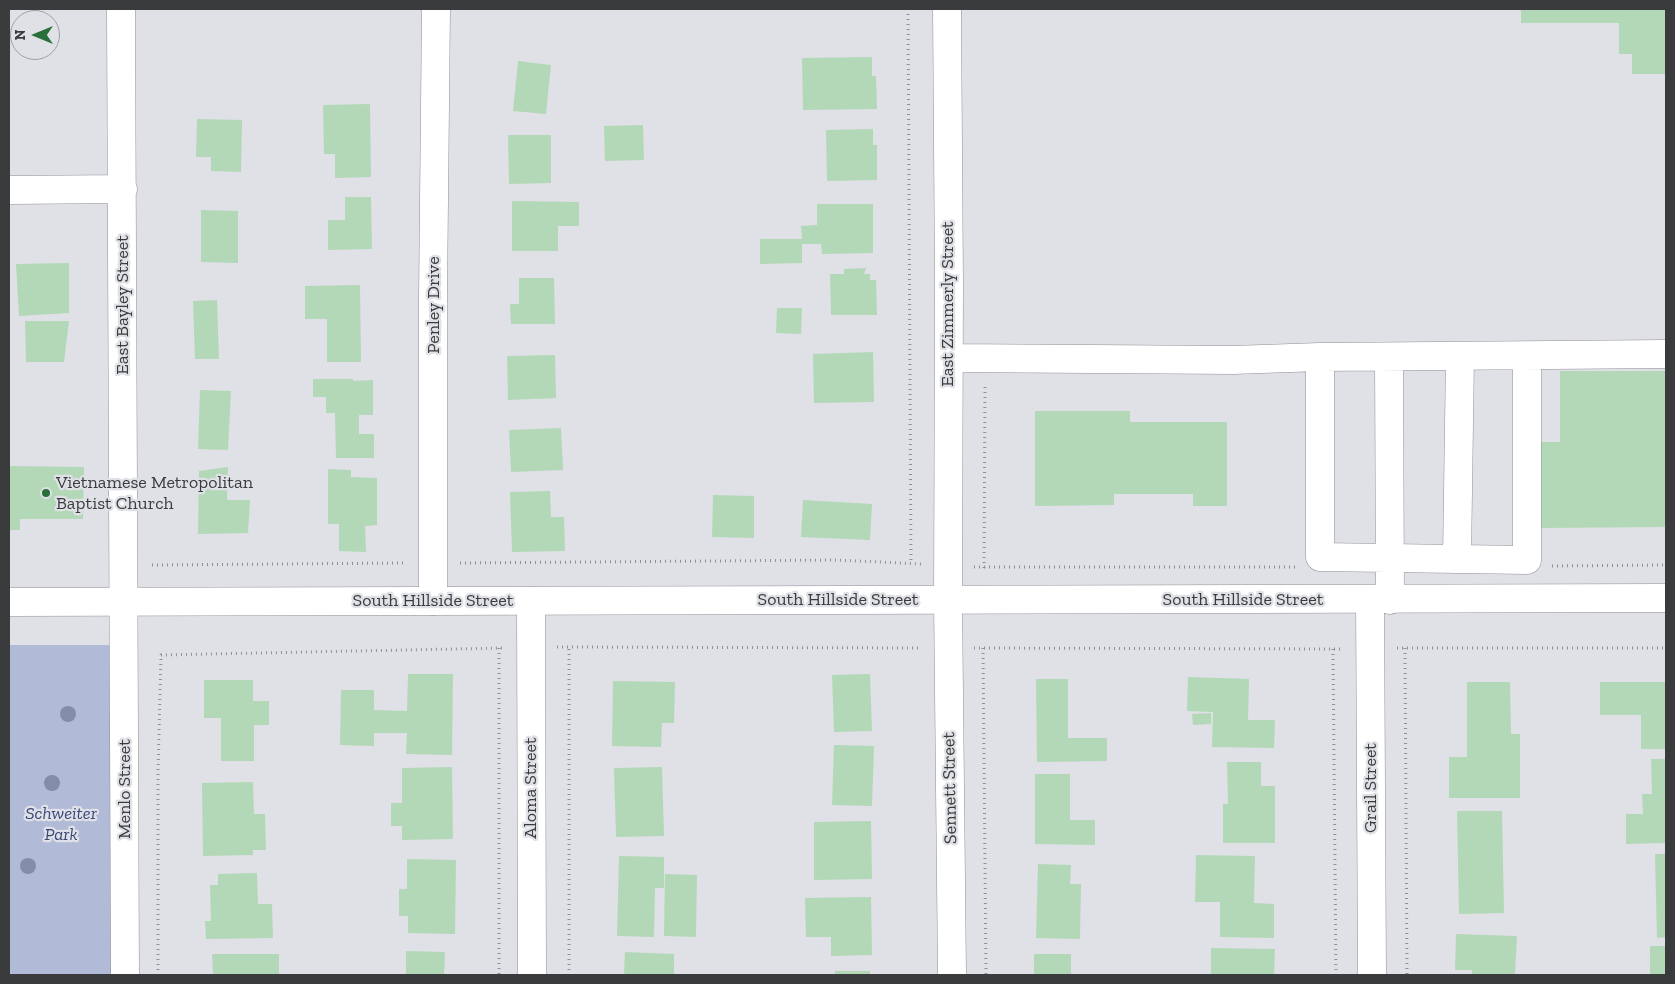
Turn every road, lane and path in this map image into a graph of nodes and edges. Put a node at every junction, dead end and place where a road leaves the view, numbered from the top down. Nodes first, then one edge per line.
1 (122, 9) edge
2 (436, 9) edge
3 (908, 9) edge
4 (947, 9) edge
5 (123, 189) junction
6 (9, 190) edge
7 (1666, 354) edge
8 (1460, 356) junction
9 (1527, 356) junction
10 (1320, 357) junction
11 (1389, 357) junction
12 (948, 358) junction
13 (985, 387) dead end
14 (1389, 558) junction
15 (1457, 559) junction
16 (1310, 562) junction
17 (434, 563) junction
18 (1537, 563) junction
19 (911, 564) junction
20 (152, 565) dead end
21 (1666, 565) edge
22 (948, 566) junction
23 (984, 568) junction
24 (1666, 598) edge
25 (948, 600) junction
26 (1380, 600) junction
27 (433, 601) junction
28 (531, 601) junction
29 (9, 602) edge
30 (124, 602) junction
31 (569, 647) junction
32 (499, 648) junction
33 (531, 648) junction
34 (948, 648) junction
35 (984, 648) junction
36 (1405, 648) junction
37 (1666, 648) edge
38 (1333, 649) junction
39 (1370, 649) junction
40 (125, 975) edge
41 (158, 975) edge
42 (499, 975) edge
43 (532, 975) edge
44 (569, 975) edge
45 (952, 975) edge
46 (986, 975) edge
47 (1336, 975) edge
48 (1372, 975) edge
49 (1407, 975) edge

1 - 5 street, East Bayley Street
2 - 17 street, Penley Drive
3 - 19 path
4 - 12 street, East Zimmerly Street
5 - 6 street
5 - 30 street, East Bayley Street
7 - 9 street
8 - 9 street
8 - 11 street
8 - 15 street
9 - 18 street
10 - 11 street
10 - 12 street
10 - 16 street
11 - 14 street, Grail Street
12 - 22 street, East Zimmerly Street
13 - 23 path
14 - 15 street
14 - 16 street
14 - 26 street, Grail Street
15 - 18 street
16 - 23 path
17 - 19 path
17 - 20 path
17 - 27 street, Penley Drive
18 - 21 path
19 - 22 path
22 - 23 path
22 - 25 street, East Zimmerly Street
24 - 26 street, South Hillside Street
25 - 26 street, South Hillside Street
25 - 28 street, South Hillside Street
25 - 34 street, Sennett Street
26 - 39 street, Grail Street
27 - 28 street, South Hillside Street
27 - 30 street, South Hillside Street
28 - 33 street, Aloma Street
29 - 30 street, South Hillside Street
30 - 40 street, Menlo Street
31 - 33 path
31 - 34 path
31 - 44 path
32 - 33 path
32 - 41 path
32 - 42 path
33 - 43 street, Aloma Street
34 - 35 path
34 - 45 street, Sennett Street
35 - 38 path
35 - 46 path
36 - 37 path
36 - 39 path
36 - 49 path
38 - 39 path
38 - 47 path
39 - 48 street, Grail Street

